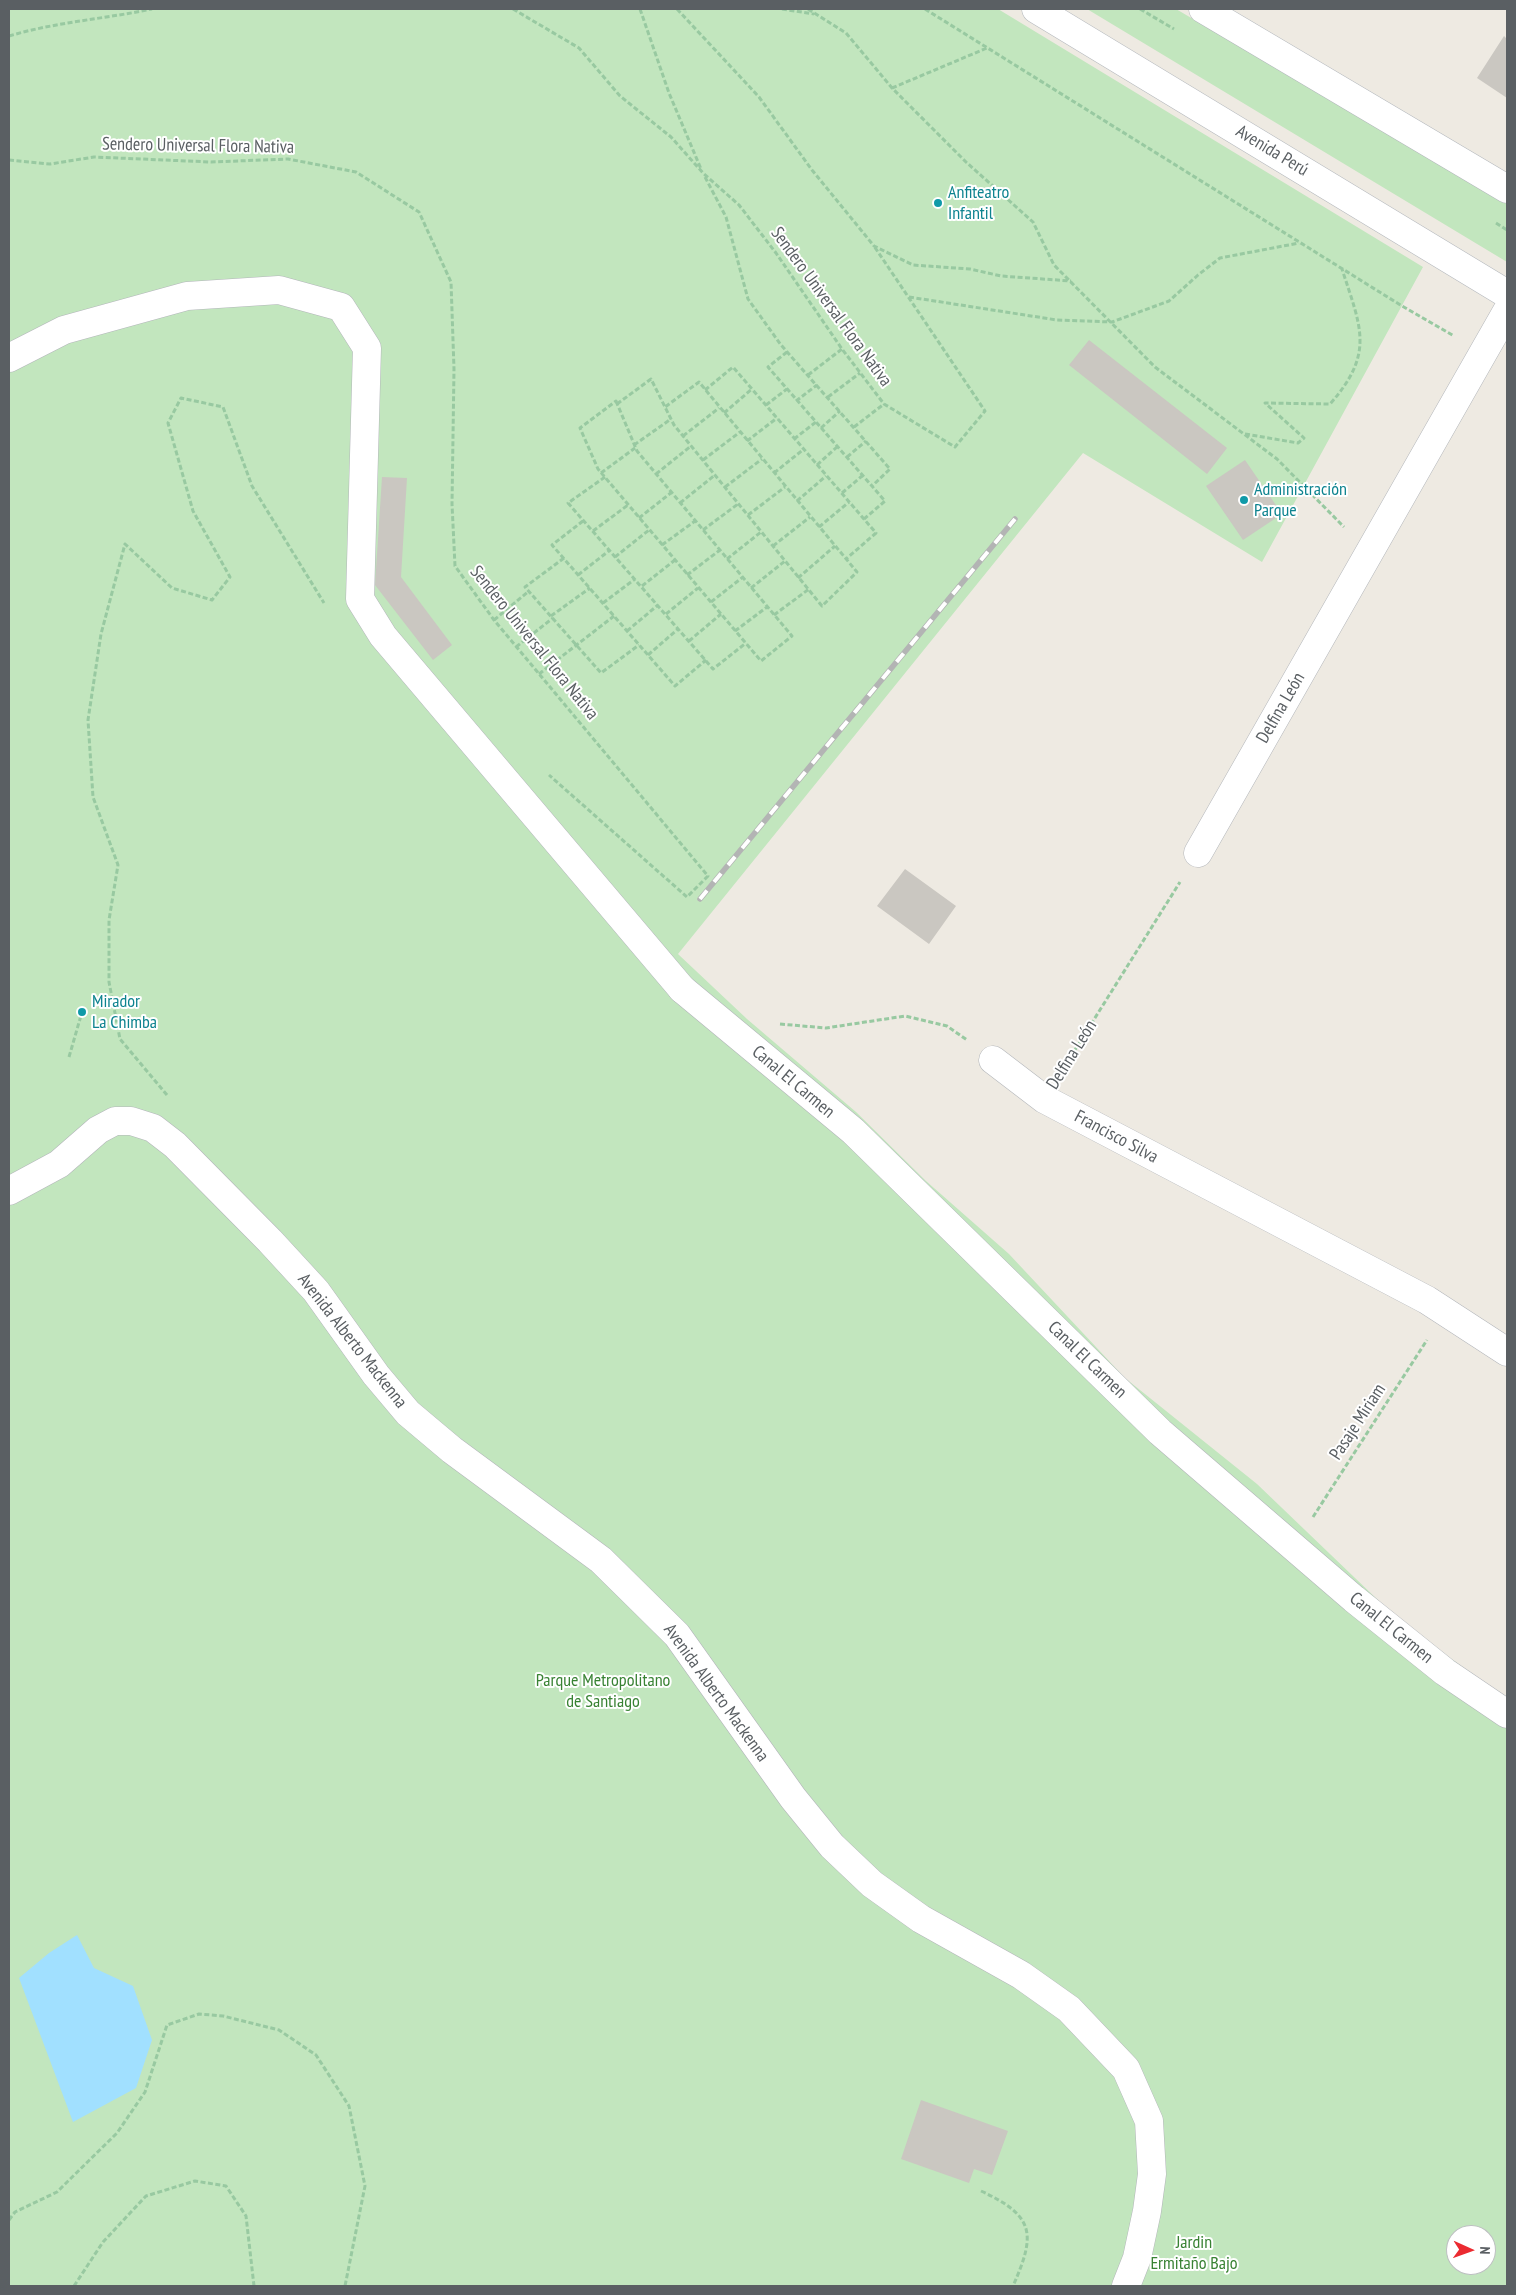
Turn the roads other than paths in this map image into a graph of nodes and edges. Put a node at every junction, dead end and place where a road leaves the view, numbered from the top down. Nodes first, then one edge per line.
1 (1036, 9) edge
2 (1203, 9) edge
3 (1507, 189) edge
4 (1507, 294) edge
5 (1507, 311) edge
6 (9, 358) edge
7 (1198, 853) road end
8 (994, 1060) road end
9 (9, 1191) edge
10 (1507, 1352) edge
11 (1507, 1714) edge
12 (1126, 2286) edge

1 - 4 street, Avenida Perú
2 - 3 street
5 - 7 street, Delfina León
6 - 11 street, Canal El Carmen
8 - 10 street, Francisco Silva
9 - 12 street, Avenida Alberto Mackenna

